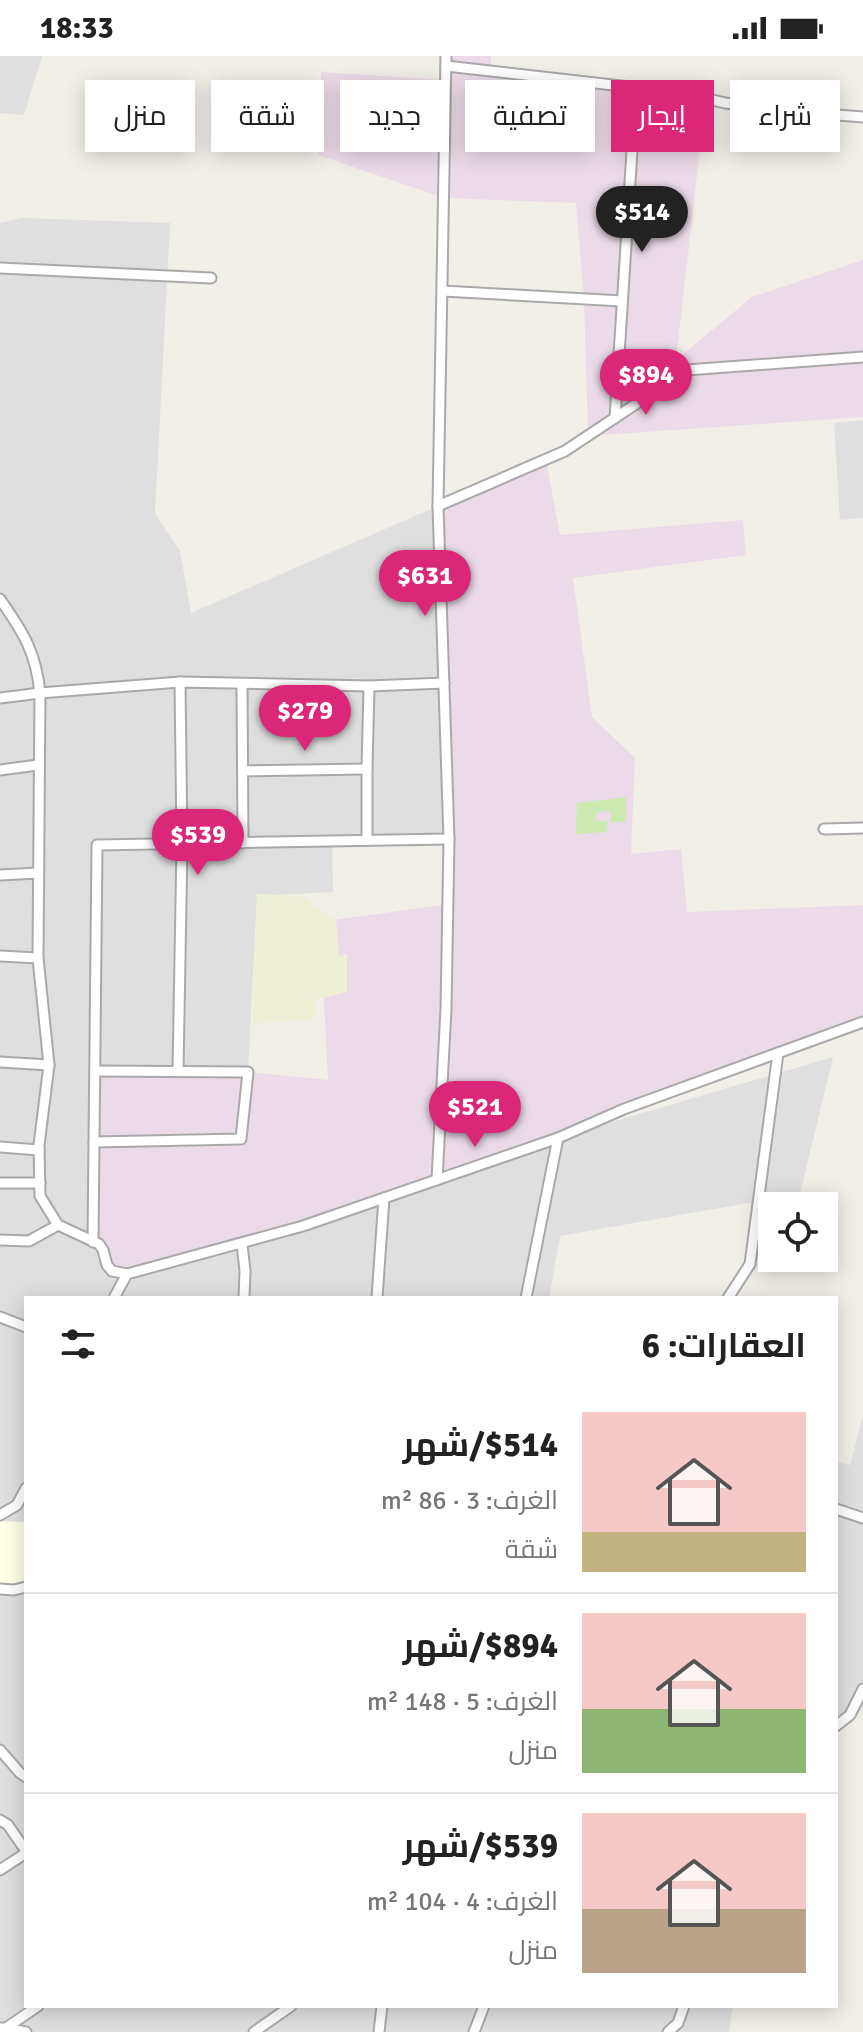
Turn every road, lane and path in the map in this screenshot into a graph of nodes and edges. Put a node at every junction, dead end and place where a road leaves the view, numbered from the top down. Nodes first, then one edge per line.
1 (446, 61) edge
2 (611, 84) edge
3 (714, 100) edge
4 (863, 117) edge
5 (632, 152) edge
6 (0, 268) edge
7 (211, 278) dead end
8 (443, 291) junction
9 (622, 301) junction
10 (863, 357) edge
11 (615, 418) junction
12 (438, 506) junction
13 (0, 599) edge
14 (180, 682) junction
15 (444, 683) junction
16 (242, 684) junction
17 (369, 686) junction
18 (40, 693) junction
19 (0, 698) edge
20 (38, 765) junction
21 (367, 769) junction
22 (0, 770) edge
23 (243, 771) junction
24 (863, 828) edge
25 (824, 829) dead end
26 (449, 839) junction
27 (367, 840) junction
28 (243, 843) junction
29 (182, 844) junction
30 (38, 873) junction
31 (0, 875) edge
32 (0, 956) edge
33 (38, 958) junction
34 (863, 1022) edge
35 (778, 1053) junction
36 (0, 1062) edge
37 (49, 1065) junction
38 (95, 1071) junction
39 (178, 1071) junction
40 (558, 1138) junction
41 (94, 1142) junction
42 (0, 1147) edge
43 (39, 1150) junction
44 (437, 1180) junction
45 (0, 1183) edge
46 (40, 1183) junction
47 (384, 1198) junction
48 (58, 1225) junction
49 (0, 1240) edge
50 (93, 1242) junction
51 (242, 1244) junction
52 (127, 1274) junction
53 (115, 1296) edge
54 (244, 1296) edge
55 (377, 1296) edge
56 (526, 1296) edge
57 (729, 1296) edge
58 (0, 1317) edge
59 (24, 1326) edge
60 (24, 1492) edge
61 (838, 1510) edge
62 (0, 1515) edge
63 (863, 1518) edge
64 (24, 1588) edge
65 (0, 1589) edge
66 (863, 1689) edge
67 (838, 1724) edge
68 (0, 1750) edge
69 (24, 1776) edge
70 (0, 1820) edge
71 (24, 1849) edge
72 (24, 1853) edge
73 (0, 1870) edge
74 (35, 2008) edge
75 (288, 2008) edge
76 (382, 2008) edge
77 (483, 2008) edge
78 (683, 2008) edge
79 (3, 2028) edge
80 (26, 2032) edge
81 (254, 2032) edge
82 (379, 2032) edge
83 (474, 2032) edge
84 (668, 2032) edge

1 - 2 street
1 - 8 street
3 - 4 street
5 - 9 street
6 - 7 street
8 - 9 street
8 - 12 street
9 - 11 street
10 - 11 street
11 - 12 street
12 - 15 street
13 - 18 street
14 - 16 street
14 - 18 street
14 - 29 street
15 - 17 street
15 - 26 street
16 - 17 street
16 - 23 street
17 - 21 street
18 - 19 street
18 - 20 street
20 - 22 street
20 - 30 street
21 - 23 street
21 - 27 street
23 - 28 street
24 - 25 street
26 - 27 street
26 - 44 street
27 - 28 street
28 - 29 street
29 - 38 street
29 - 39 street
30 - 31 street
30 - 33 street
32 - 33 street
33 - 37 street
34 - 35 street
35 - 40 street
35 - 57 street
36 - 37 street
37 - 43 street
38 - 39 street
38 - 41 street
39 - 41 street
40 - 44 street
40 - 56 street
41 - 50 street
42 - 43 street
43 - 46 street
44 - 47 street
45 - 46 street
46 - 48 street
47 - 51 street
47 - 55 street
48 - 49 street
48 - 50 street
50 - 52 street
51 - 52 street
51 - 54 street
52 - 53 street
58 - 59 street
60 - 62 street
61 - 63 street
64 - 65 street
66 - 67 street
68 - 69 street
70 - 71 street
72 - 73 street
74 - 79 street
75 - 81 street
76 - 82 street
77 - 83 street
78 - 84 street
79 - 80 street

